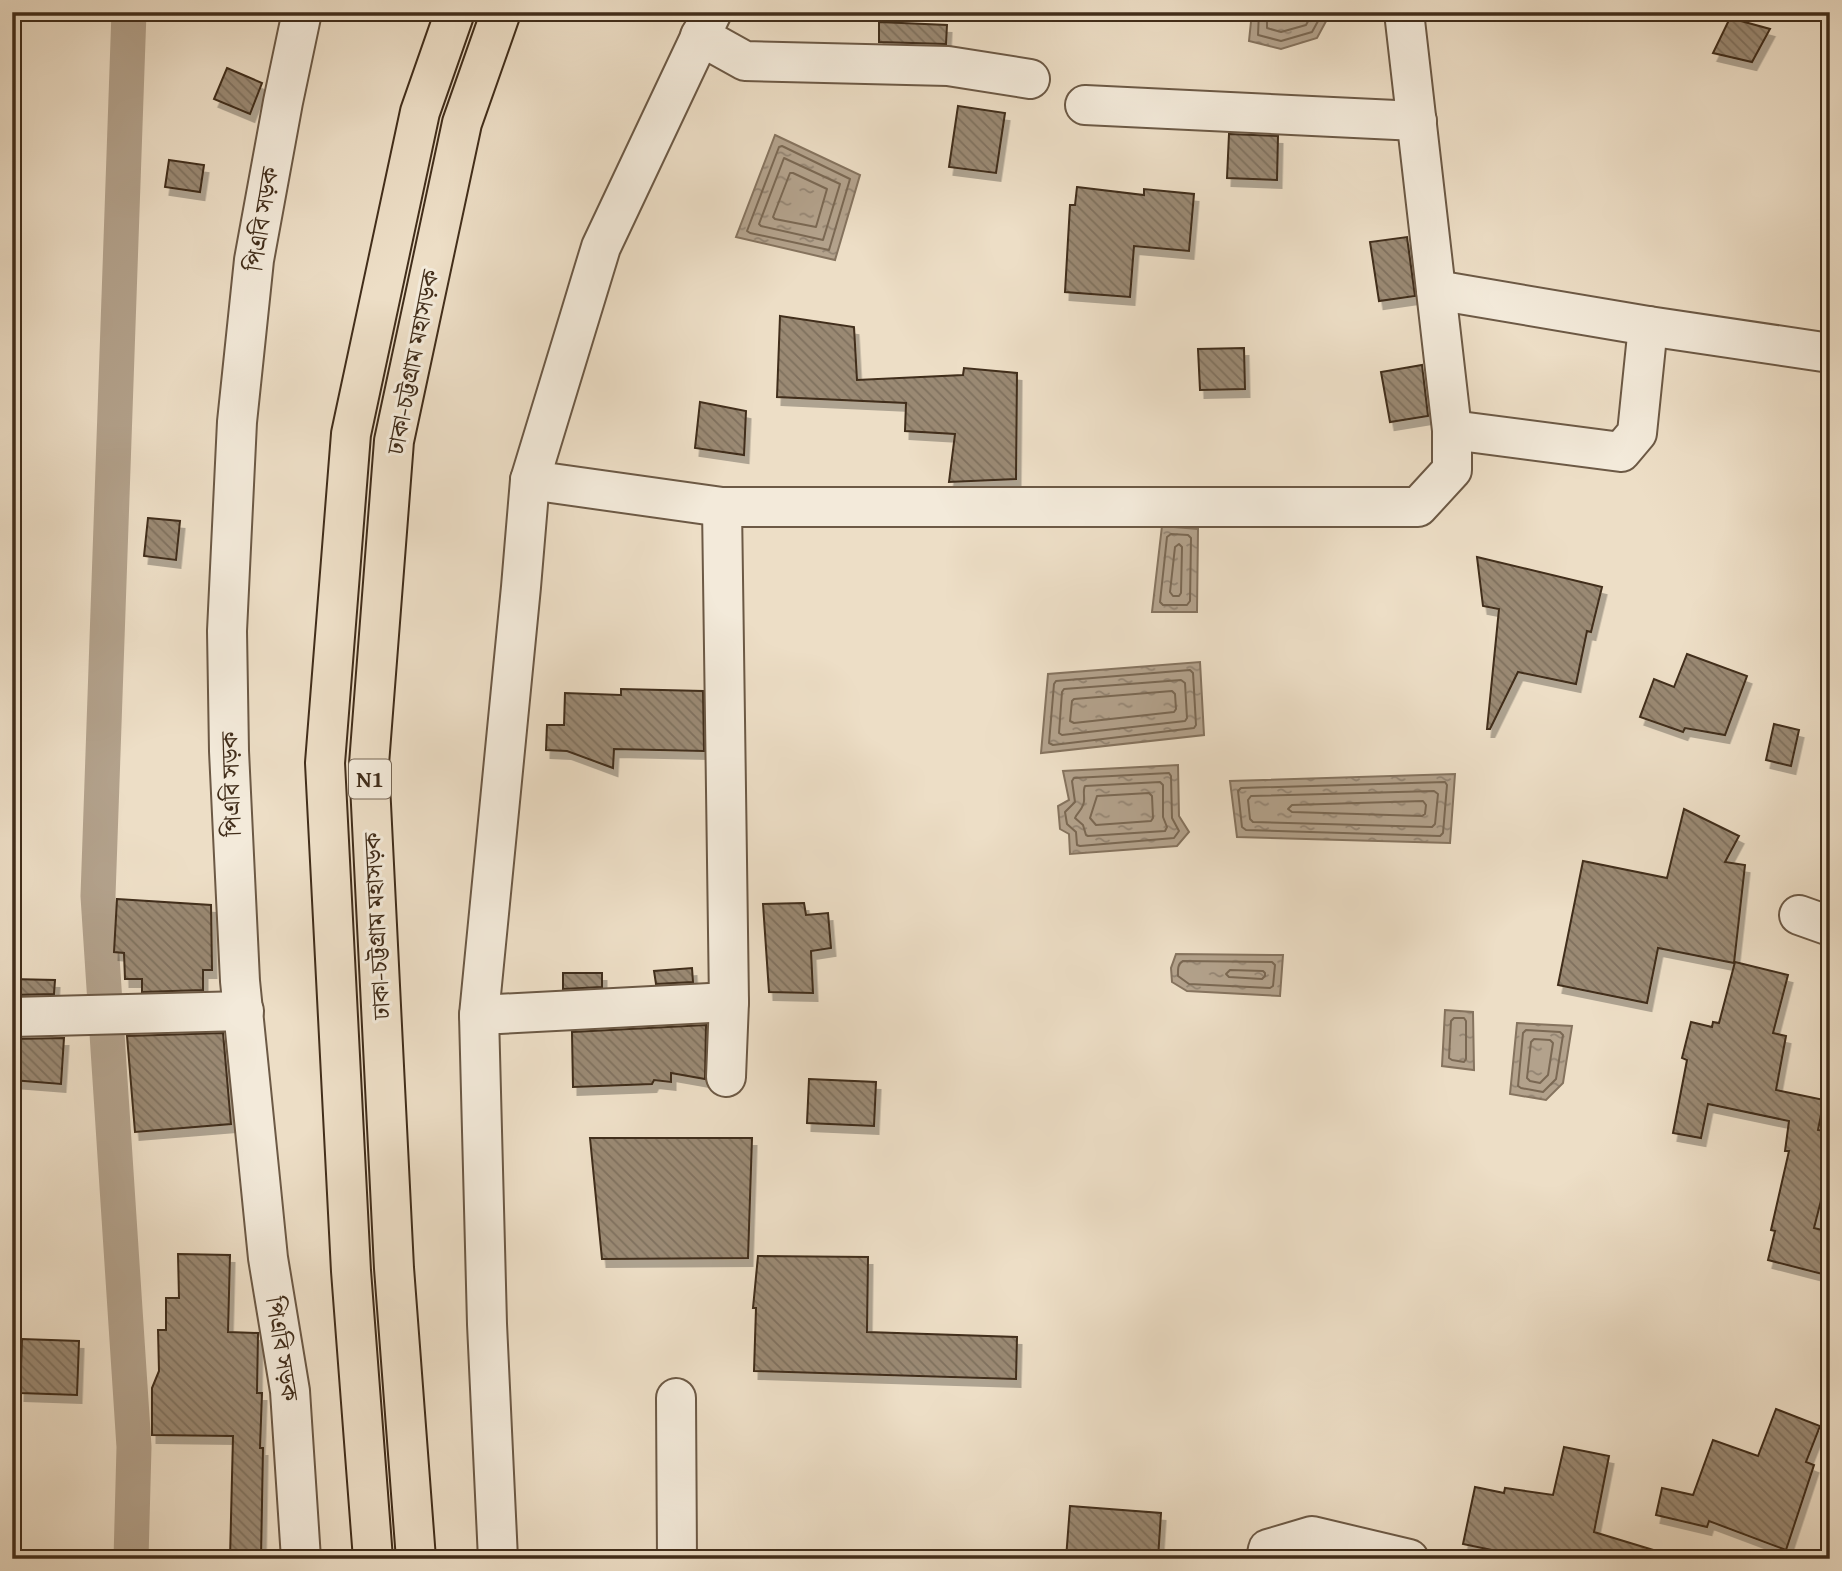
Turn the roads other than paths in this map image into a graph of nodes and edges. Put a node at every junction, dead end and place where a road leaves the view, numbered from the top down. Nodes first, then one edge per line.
1 (302, 12) edge
2 (455, 12) edge
3 (501, 12) edge
4 (1404, 12) edge
5 (706, 24) edge
6 (1030, 79) dead end
7 (1084, 105) dead end
8 (1416, 121) junction
9 (1436, 290) junction
10 (1648, 326) junction
11 (1830, 353) edge
12 (1452, 430) junction
13 (530, 480) junction
14 (722, 507) junction
15 (729, 1002) junction
16 (244, 1011) junction
17 (479, 1015) junction
18 (12, 1017) edge
19 (726, 1077) dead end
20 (676, 1398) dead end
21 (301, 1559) edge
22 (373, 1559) edge
23 (416, 1559) edge
24 (498, 1559) edge
25 (677, 1559) edge
26 (1266, 1559) edge
27 (1409, 1559) edge

1 - 16 street, পিএবি সড়ক
2 - 22 highway, ঢাকা-চট্টগ্রাম মহাসড়ক / N1
3 - 23 highway, ঢাকা-চট্টগ্রাম মহাসড়ক / N1
4 - 8 street
5 - 6 street
5 - 13 street
7 - 8 street
8 - 9 street
9 - 10 street
9 - 12 street
10 - 11 street
10 - 12 street
12 - 14 street
13 - 14 street
13 - 17 street
14 - 15 street
15 - 17 street
15 - 19 street
16 - 18 street
16 - 21 street, পিএবি সড়ক
17 - 24 street
20 - 25 street
26 - 27 street

